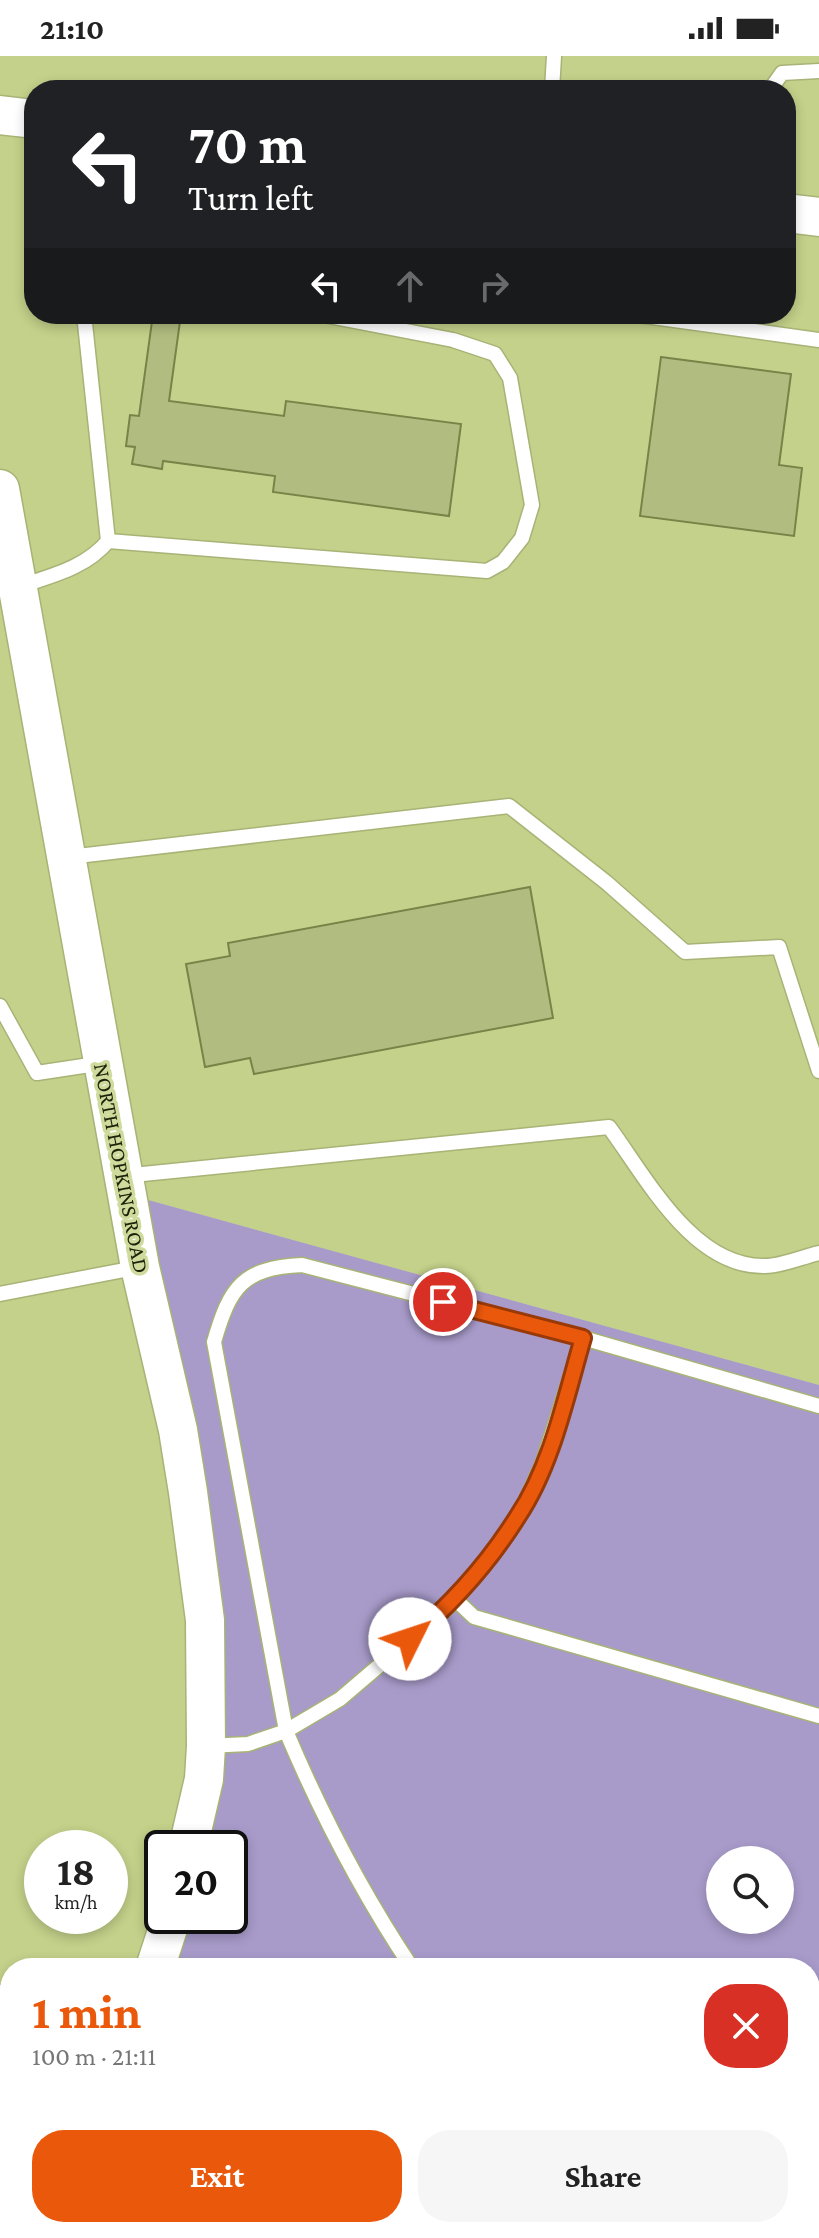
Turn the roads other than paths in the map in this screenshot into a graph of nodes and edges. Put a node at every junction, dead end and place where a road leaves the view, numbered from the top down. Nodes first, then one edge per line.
1 (554, 56) edge
2 (819, 71) edge
3 (553, 80) edge
4 (777, 80) edge
5 (0, 115) edge
6 (24, 118) edge
7 (796, 214) edge
8 (819, 217) edge
9 (85, 324) edge
10 (370, 324) edge
11 (703, 324) edge
12 (819, 340) edge
13 (0, 489) edge
14 (108, 541) junction
15 (17, 587) junction
16 (66, 857) junction
17 (0, 1006) edge
18 (103, 1063) junction
19 (819, 1071) edge
20 (123, 1176) junction
21 (819, 1253) edge
22 (140, 1267) junction
23 (0, 1294) edge
24 (583, 1338) junction
25 (819, 1406) edge
26 (456, 1600) junction
27 (819, 1716) edge
28 (286, 1731) junction
29 (206, 1746) junction
30 (192, 1830) edge
31 (166, 1934) edge
32 (158, 1958) edge
33 (405, 1958) edge

1 - 3 lane
2 - 4 lane
5 - 6 main road
7 - 8 main road
9 - 14 lane
10 - 14 lane
11 - 12 lane
13 - 15 main road, NORTH HOPKINS ROAD
14 - 15 lane
15 - 16 main road, NORTH HOPKINS ROAD
16 - 18 main road, NORTH HOPKINS ROAD
16 - 19 lane
17 - 18 lane
18 - 20 main road, NORTH HOPKINS ROAD
20 - 21 lane
20 - 22 main road, NORTH HOPKINS ROAD
22 - 23 lane
22 - 29 main road, NORTH HOPKINS ROAD
24 - 25 lane
24 - 26 lane
24 - 28 lane
26 - 27 lane
26 - 28 lane
28 - 29 lane
28 - 33 lane
29 - 30 main road, NORTH HOPKINS ROAD
31 - 32 main road

